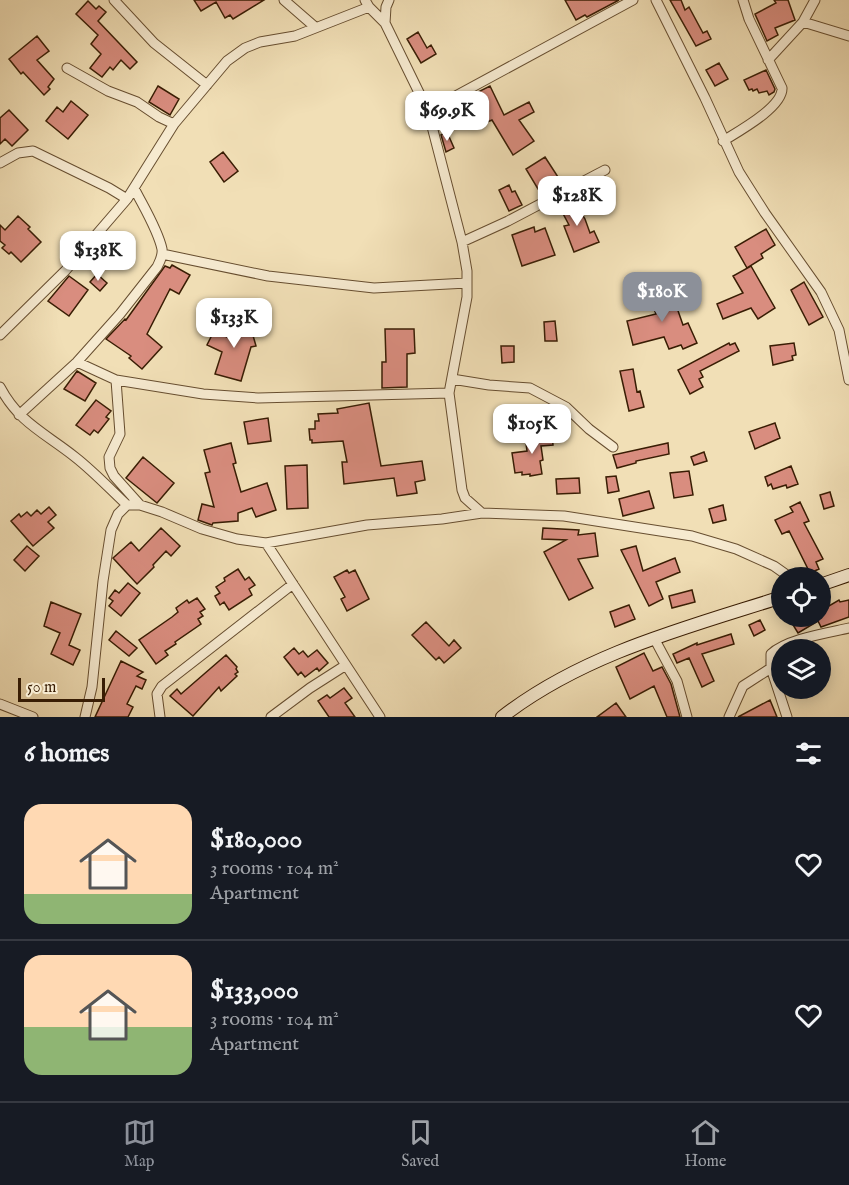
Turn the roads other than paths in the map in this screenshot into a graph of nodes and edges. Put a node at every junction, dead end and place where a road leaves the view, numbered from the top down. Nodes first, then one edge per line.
1 (114, 0) edge
2 (284, 0) edge
3 (389, 0) edge
4 (633, 0) edge
5 (656, 0) edge
6 (743, 0) edge
7 (815, 0) edge
8 (367, 3) edge
9 (803, 22) junction
10 (385, 23) junction
11 (315, 27) junction
12 (849, 36) edge
13 (768, 60) junction
14 (67, 69) dead end
15 (207, 85) junction
16 (428, 111) junction
17 (174, 124) junction
18 (723, 141) junction
19 (0, 163) edge
20 (605, 170) dead end
21 (134, 188) junction
22 (128, 199) junction
23 (462, 242) junction
24 (162, 254) junction
25 (467, 283) junction
26 (0, 335) edge
27 (77, 362) junction
28 (452, 379) junction
29 (116, 380) junction
30 (849, 380) edge
31 (0, 387) edge
32 (449, 393) junction
33 (20, 416) junction
34 (613, 447) dead end
35 (127, 505) junction
36 (140, 505) junction
37 (482, 513) junction
38 (266, 543) junction
39 (775, 567) edge
40 (849, 575) edge
41 (831, 581) edge
42 (293, 584) junction
43 (771, 601) edge
44 (849, 628) edge
45 (654, 638) junction
46 (807, 639) edge
47 (771, 657) edge
48 (346, 665) junction
49 (771, 668) joint
50 (781, 699) edge
51 (0, 704) edge
52 (33, 717) edge
53 (84, 717) edge
54 (160, 717) edge
55 (271, 717) edge
56 (380, 717) edge
57 (502, 717) edge
58 (687, 717) edge
59 (729, 717) edge
60 (787, 717) edge

1 - 15 street
2 - 11 street
3 - 10 street
4 - 16 street
5 - 18 street
6 - 13 street
7 - 9 street
8 - 10 street
8 - 11 street
9 - 12 street
9 - 13 street
10 - 16 street
11 - 15 street
13 - 18 street
14 - 17 street
15 - 17 street
16 - 23 street
17 - 21 street
18 - 30 street
19 - 22 street
20 - 23 street
21 - 22 street
21 - 24 street
22 - 26 street
23 - 25 street
24 - 25 street
24 - 27 street
25 - 28 street
27 - 29 street
27 - 33 street
28 - 32 street
28 - 34 street
29 - 32 street
29 - 36 street
31 - 33 street
32 - 37 street
33 - 35 street
35 - 36 street
35 - 53 street
36 - 38 street
37 - 38 street
37 - 39 street
38 - 42 street
40 - 41 street
42 - 48 street
42 - 54 street
43 - 45 street
44 - 46 street
45 - 57 street
45 - 58 street
47 - 49 street
48 - 55 street
48 - 56 street
49 - 59 street
50 - 60 street
51 - 52 street

